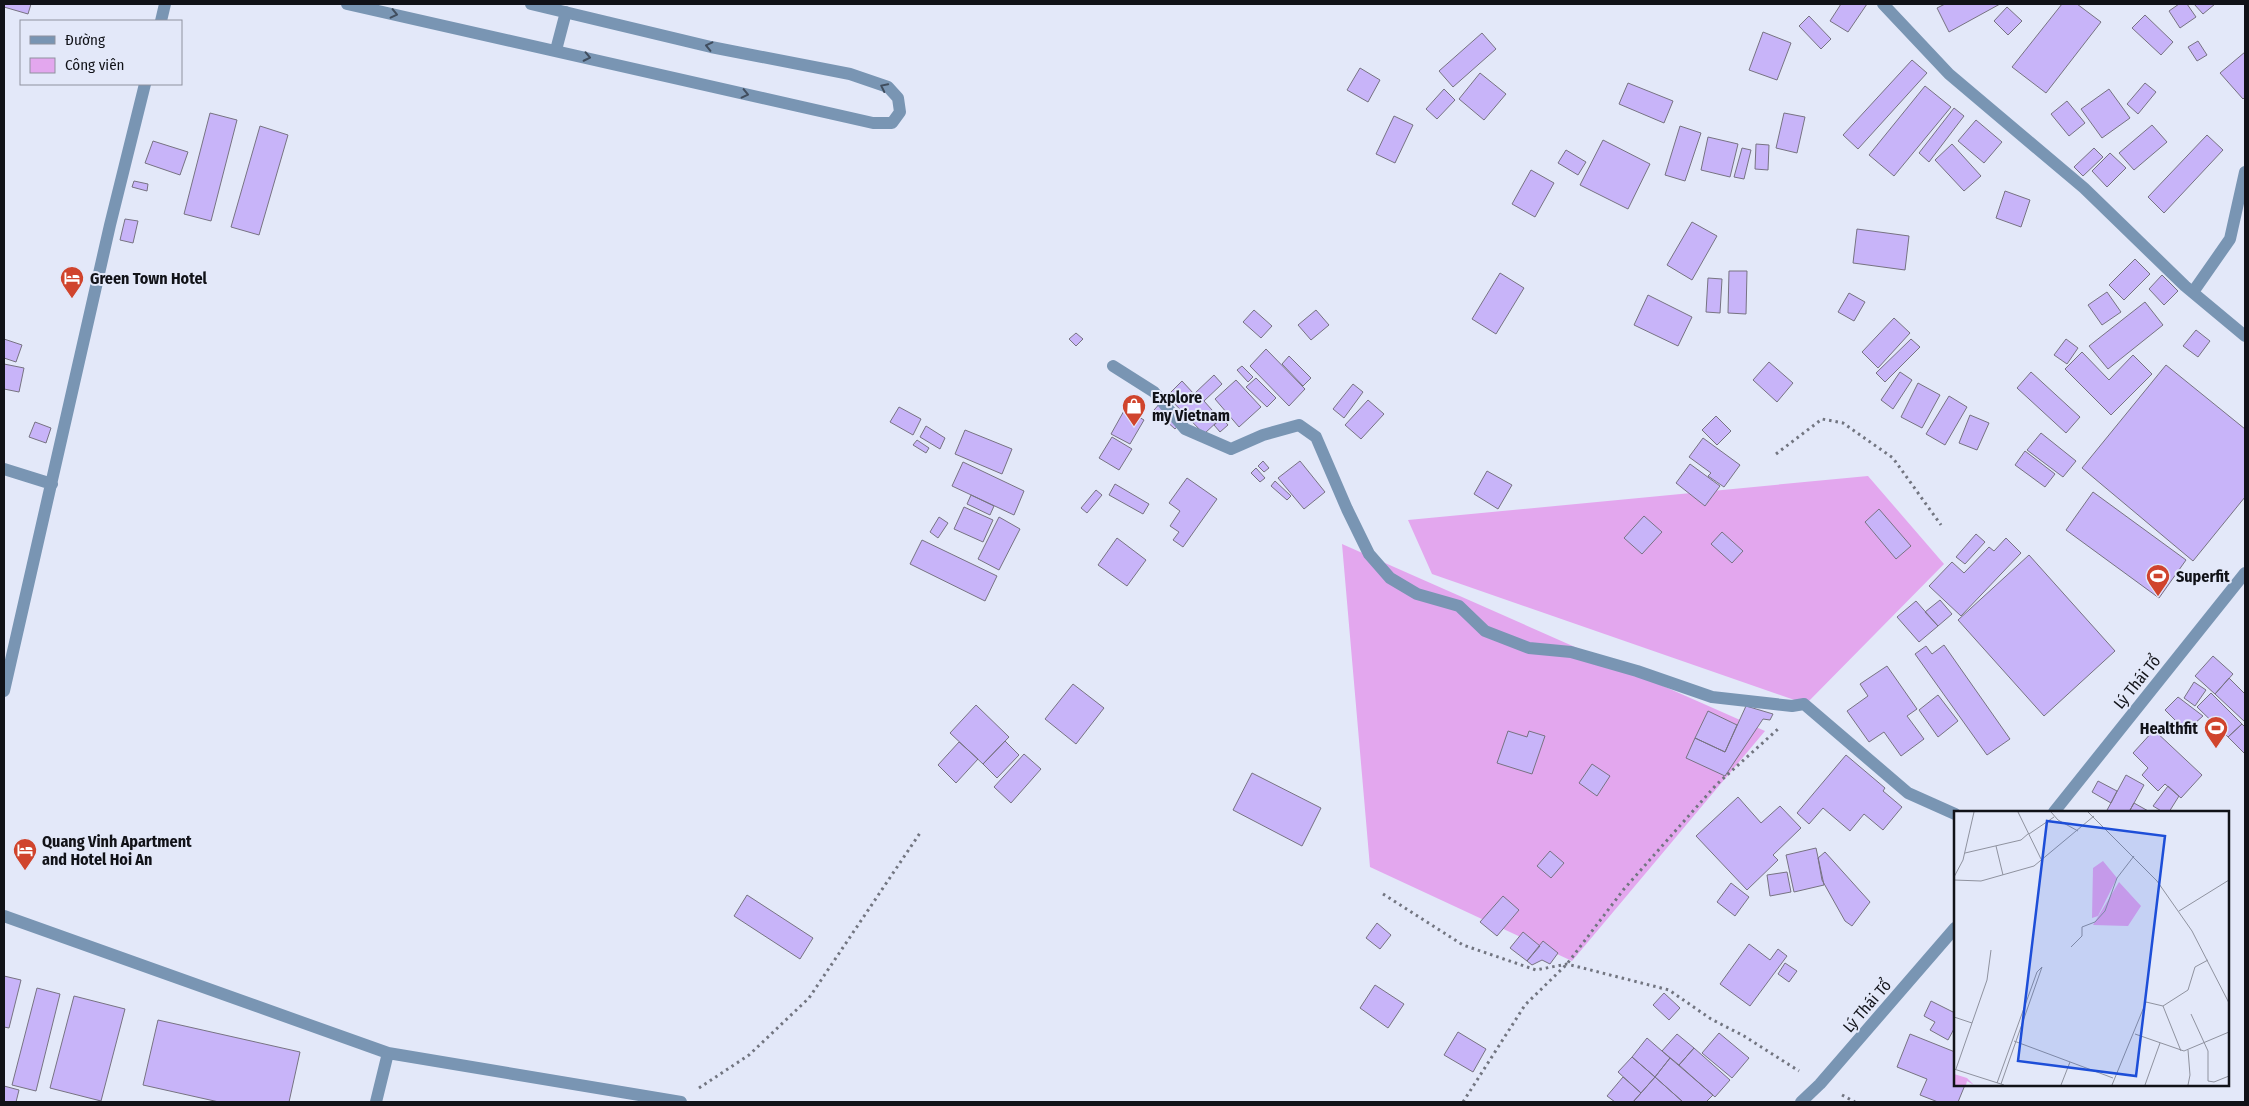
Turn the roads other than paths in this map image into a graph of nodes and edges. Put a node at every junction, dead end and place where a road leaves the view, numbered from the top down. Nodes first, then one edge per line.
1 (165, 4) edge
2 (347, 4) edge
3 (532, 4) edge
4 (1883, 4) edge
5 (566, 12) junction
6 (161, 20) edge
7 (556, 50) junction
8 (145, 85) edge
9 (2245, 172) edge
10 (2193, 292) junction
11 (2245, 336) edge
12 (1113, 366) dead end
13 (4, 469) edge
14 (52, 484) junction
15 (2245, 572) edge
16 (4, 691) edge
17 (2055, 811) edge
18 (1954, 814) edge
19 (4, 916) edge
20 (1954, 929) edge
21 (388, 1053) junction
22 (376, 1102) edge
23 (681, 1102) edge
24 (1801, 1102) edge

1 - 6 street
2 -> 7 street
3 - 5 street
4 - 10 street
5 - 7 street
7 -> 5 street
8 - 14 street
9 - 10 street
10 - 11 street
12 - 18 street
13 - 14 street
14 - 16 street
15 - 17 street, Lý Thái Tổ
19 - 21 street
20 - 24 street, Lý Thái Tổ
21 - 22 street
21 - 23 street

